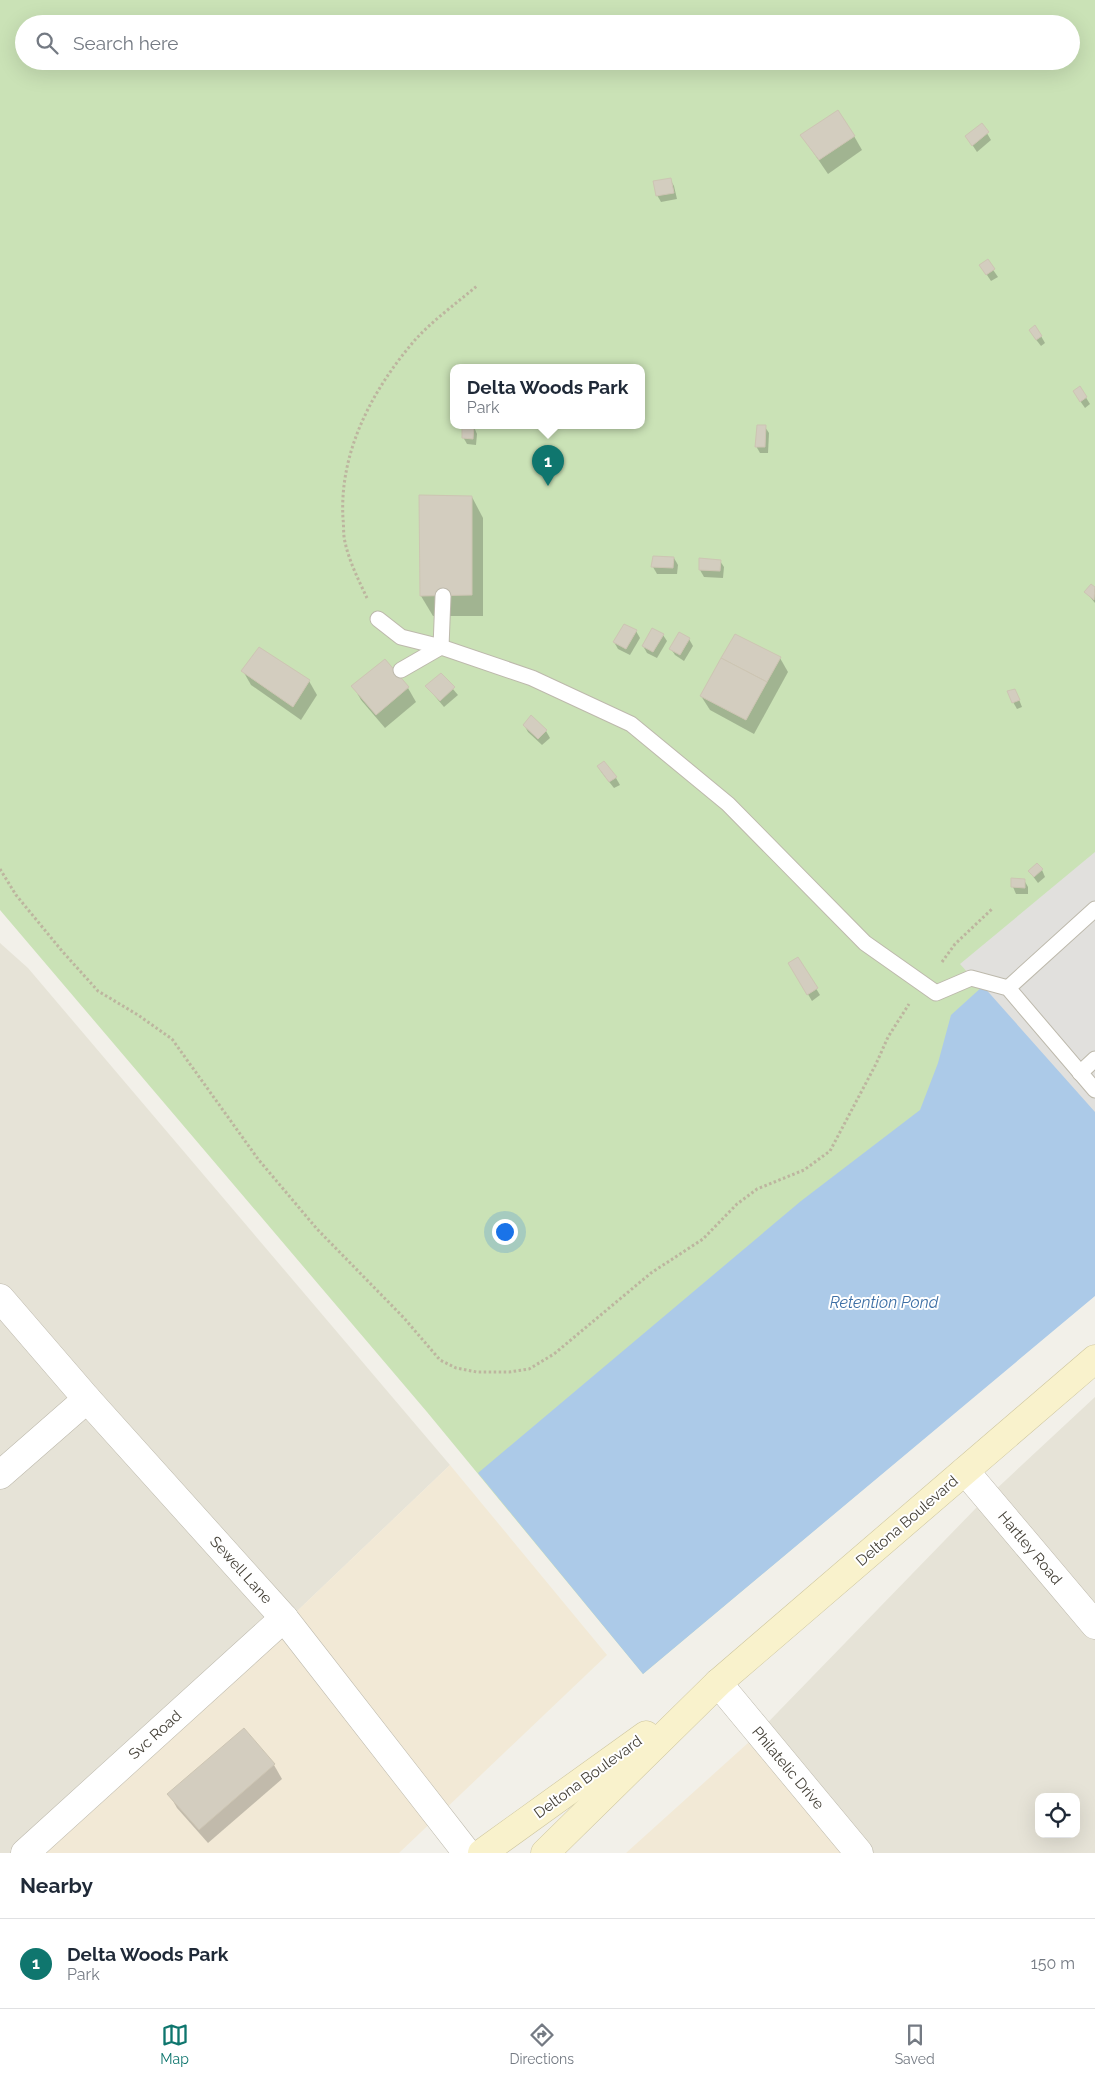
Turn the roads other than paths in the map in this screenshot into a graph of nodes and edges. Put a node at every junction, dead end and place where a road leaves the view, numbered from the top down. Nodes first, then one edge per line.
1 (443, 596) dead end
2 (378, 619) road end
3 (441, 647) junction
4 (400, 670) dead end
5 (1095, 909) edge
6 (1008, 988) junction
7 (1095, 1059) edge
8 (1080, 1073) junction
9 (1095, 1090) edge
10 (0, 1298) edge
11 (1095, 1359) edge
12 (87, 1399) junction
13 (965, 1471) junction
14 (0, 1475) edge
15 (284, 1618) junction
16 (1095, 1625) edge
17 (718, 1683) junction
18 (25, 1853) edge
19 (467, 1853) edge
20 (482, 1853) edge
21 (545, 1853) edge
22 (859, 1853) edge

1 - 3 lane
2 - 3 lane
3 - 4 lane
3 - 6 lane
5 - 6 lane
6 - 8 lane
7 - 8 lane
8 - 9 lane
10 - 12 street, Sewell Lane
11 - 13 main road, Deltona Boulevard
12 - 14 street
12 - 15 street, Sewell Lane
13 - 16 street, Hartley Road
13 - 17 main road, Deltona Boulevard
15 - 18 street, Svc Road
15 - 19 street, Sewell Lane
17 - 20 main road, Deltona Boulevard
17 - 21 main road, Deltona Boulevard
17 - 22 street, Philatelic Drive

